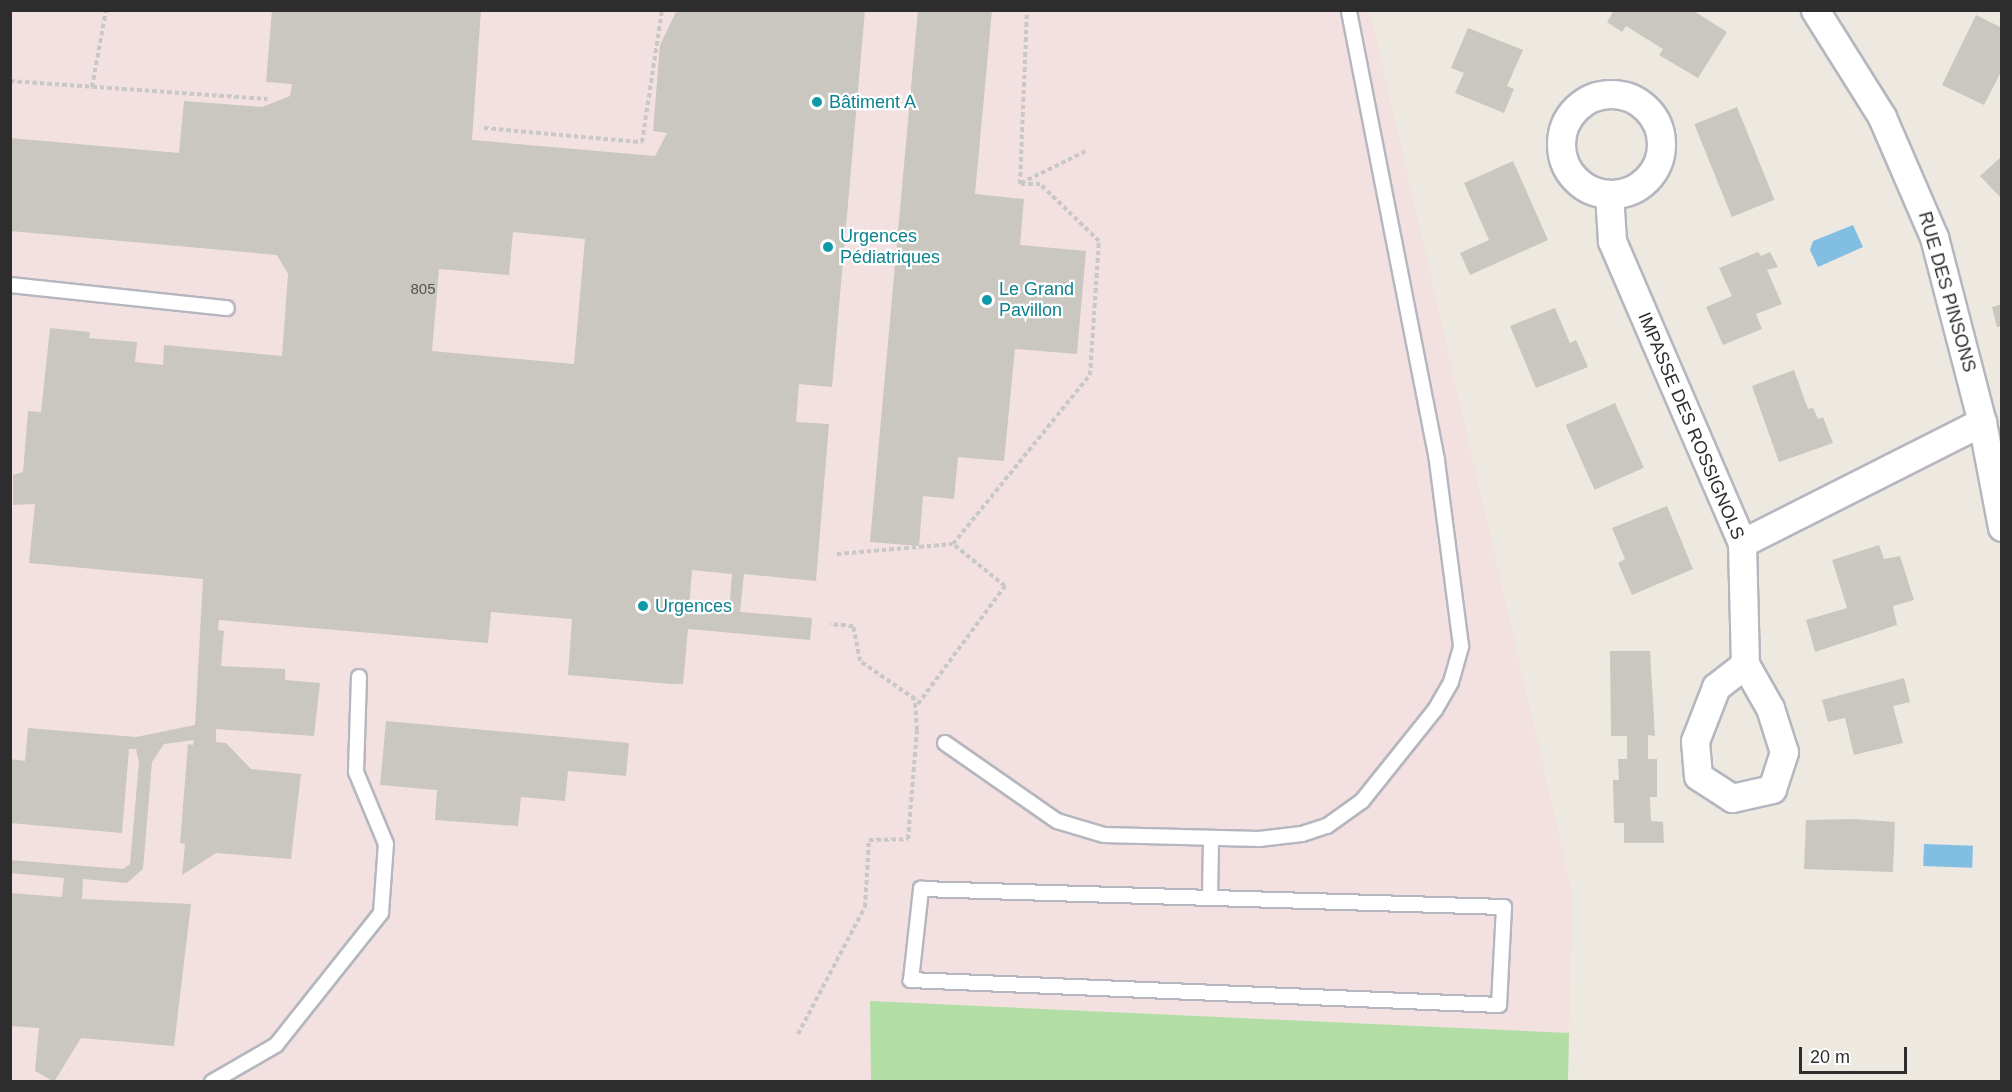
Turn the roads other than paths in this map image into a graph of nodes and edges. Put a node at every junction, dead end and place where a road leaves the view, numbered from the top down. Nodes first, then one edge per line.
1 (1350, 10) edge
2 (1815, 10) edge
3 (1609, 194) dead end
4 (10, 285) edge
5 (227, 308) dead end
6 (1982, 422) junction
7 (2001, 527) edge
8 (1742, 543) junction
9 (1745, 664) junction
10 (359, 677) dead end
11 (945, 742) dead end
12 (1211, 839) junction
13 (1210, 898) junction
14 (212, 1082) edge

1 - 12 lane
2 - 6 street, RUE DES PINSONS
3 - 8 street, IMPASSE DES ROSSIGNOLS
4 - 5 lane
6 - 7 street, RUE DES PINSONS
6 - 8 street
8 - 9 street, IMPASSE DES ROSSIGNOLS
9 - 9 street
10 - 14 lane
11 - 12 lane
12 - 13 lane
13 - 13 lane

